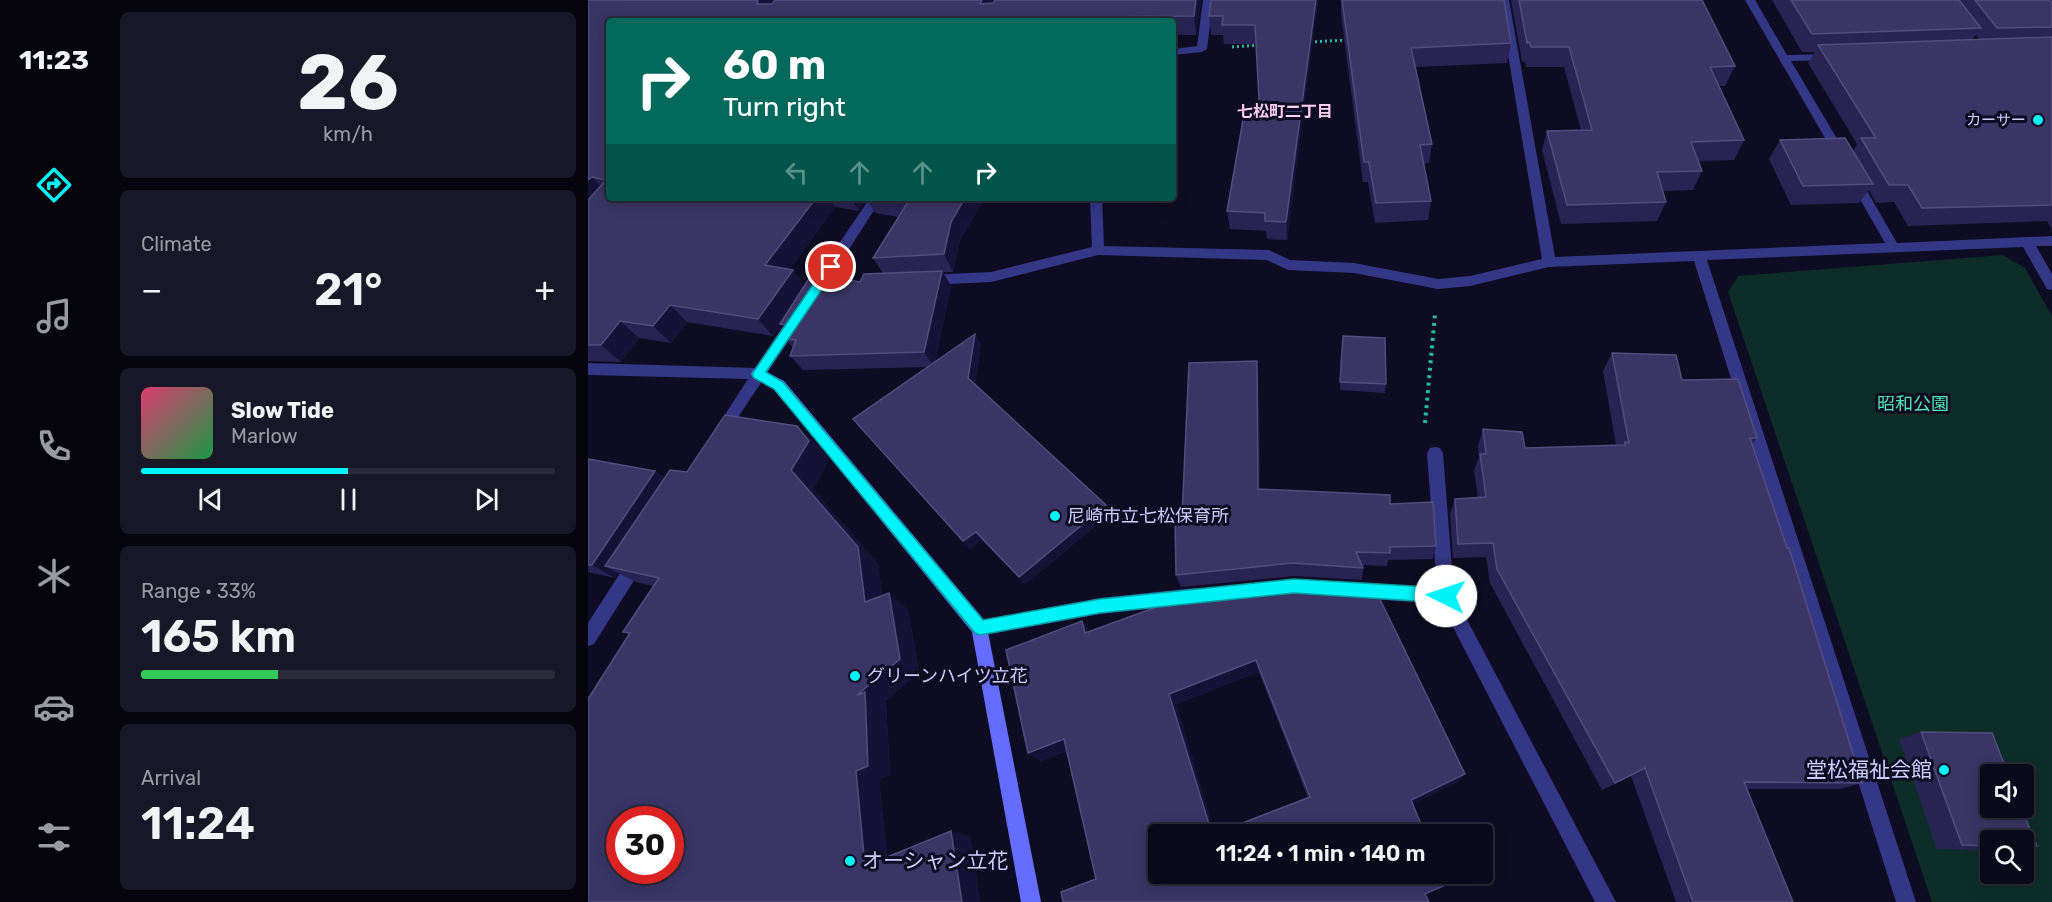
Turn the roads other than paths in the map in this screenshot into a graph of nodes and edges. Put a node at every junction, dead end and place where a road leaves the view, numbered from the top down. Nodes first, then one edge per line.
1 (1208, 0) edge
2 (1504, 0) edge
3 (1750, 0) edge
4 (1176, 52) edge
5 (1842, 56) edge
6 (1785, 58) junction
7 (874, 201) edge
8 (1096, 201) edge
9 (2052, 241) edge
10 (2027, 242) junction
11 (1894, 248) junction
12 (1098, 250) junction
13 (1699, 256) junction
14 (1549, 262) junction
15 (911, 280) edge
16 (2052, 285) edge
17 (588, 369) edge
18 (758, 374) junction
19 (714, 442) edge
20 (1435, 453) road end
21 (645, 550) edge
22 (1341, 589) edge
23 (1214, 594) edge
24 (1446, 596) junction
25 (980, 628) junction
26 (588, 638) edge
27 (1031, 902) edge
28 (1606, 902) edge
29 (1906, 902) edge

1 - 4 street
2 - 14 street
3 - 6 street
5 - 6 street
6 - 11 street
7 - 18 street
8 - 12 street
9 - 10 street
10 - 11 street
10 - 16 street
11 - 13 street
12 - 14 street
12 - 15 street
13 - 14 street
13 - 29 street
17 - 18 street
18 - 19 street
18 - 25 street
20 - 24 street
21 - 26 street
22 - 24 street
23 - 25 street
24 - 28 street
25 - 27 street

